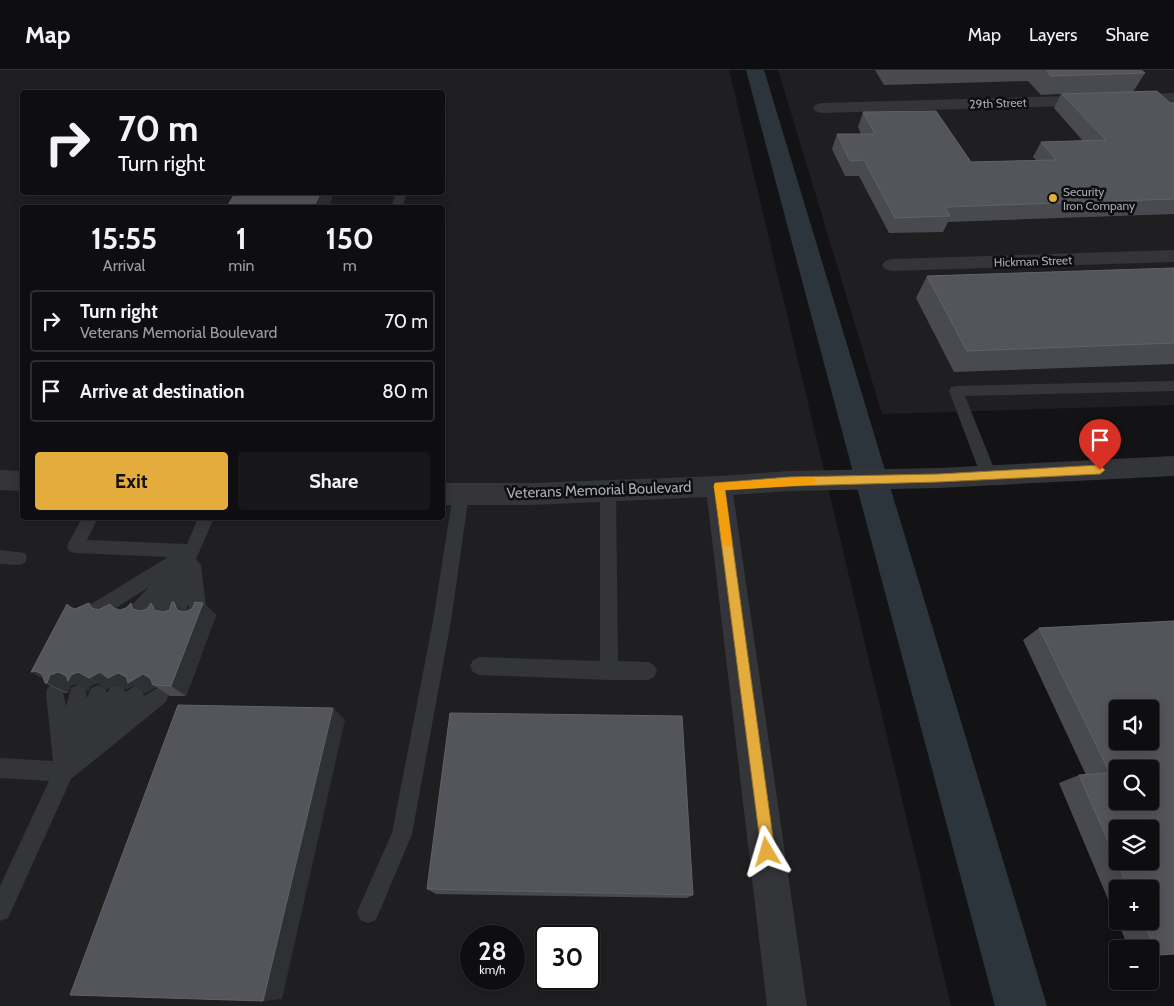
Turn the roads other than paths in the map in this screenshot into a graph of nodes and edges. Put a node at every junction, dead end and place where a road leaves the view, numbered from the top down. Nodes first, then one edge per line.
1 (1174, 98) edge
2 (821, 108) dead end
3 (1174, 256) edge
4 (892, 265) dead end
5 (1174, 386) edge
6 (1174, 466) edge
7 (989, 476) junction
8 (0, 480) edge
9 (20, 481) edge
10 (719, 486) junction
11 (608, 491) junction
12 (452, 494) edge
13 (89, 520) edge
14 (205, 520) edge
15 (192, 551) junction
16 (0, 557) edge
17 (19, 558) dead end
18 (94, 612) edge
19 (116, 613) edge
20 (136, 613) edge
21 (156, 614) edge
22 (177, 615) edge
23 (198, 615) edge
24 (479, 666) dead end
25 (609, 671) junction
26 (648, 671) dead end
27 (55, 693) edge
28 (78, 694) edge
29 (159, 696) edge
30 (0, 768) edge
31 (64, 772) junction
32 (0, 910) edge
33 (368, 912) dead end
34 (787, 1006) edge

1 - 2 street, 29th Street
3 - 4 street, Hickman Street
5 - 7 lane
6 - 7 street, Veterans Memorial Boulevard
7 - 10 street, Veterans Memorial Boulevard
8 - 9 street
10 - 11 street, Veterans Memorial Boulevard
10 - 34 street
11 - 12 street, Veterans Memorial Boulevard
11 - 25 lane
12 - 33 lane
13 - 15 lane
14 - 15 lane
15 - 18 lane
15 - 19 lane
15 - 20 lane
15 - 21 lane
15 - 22 lane
15 - 23 lane
16 - 17 lane
24 - 25 lane
25 - 26 lane
27 - 31 lane
28 - 31 lane
29 - 31 lane
30 - 31 lane
31 - 31 lane
31 - 32 lane

